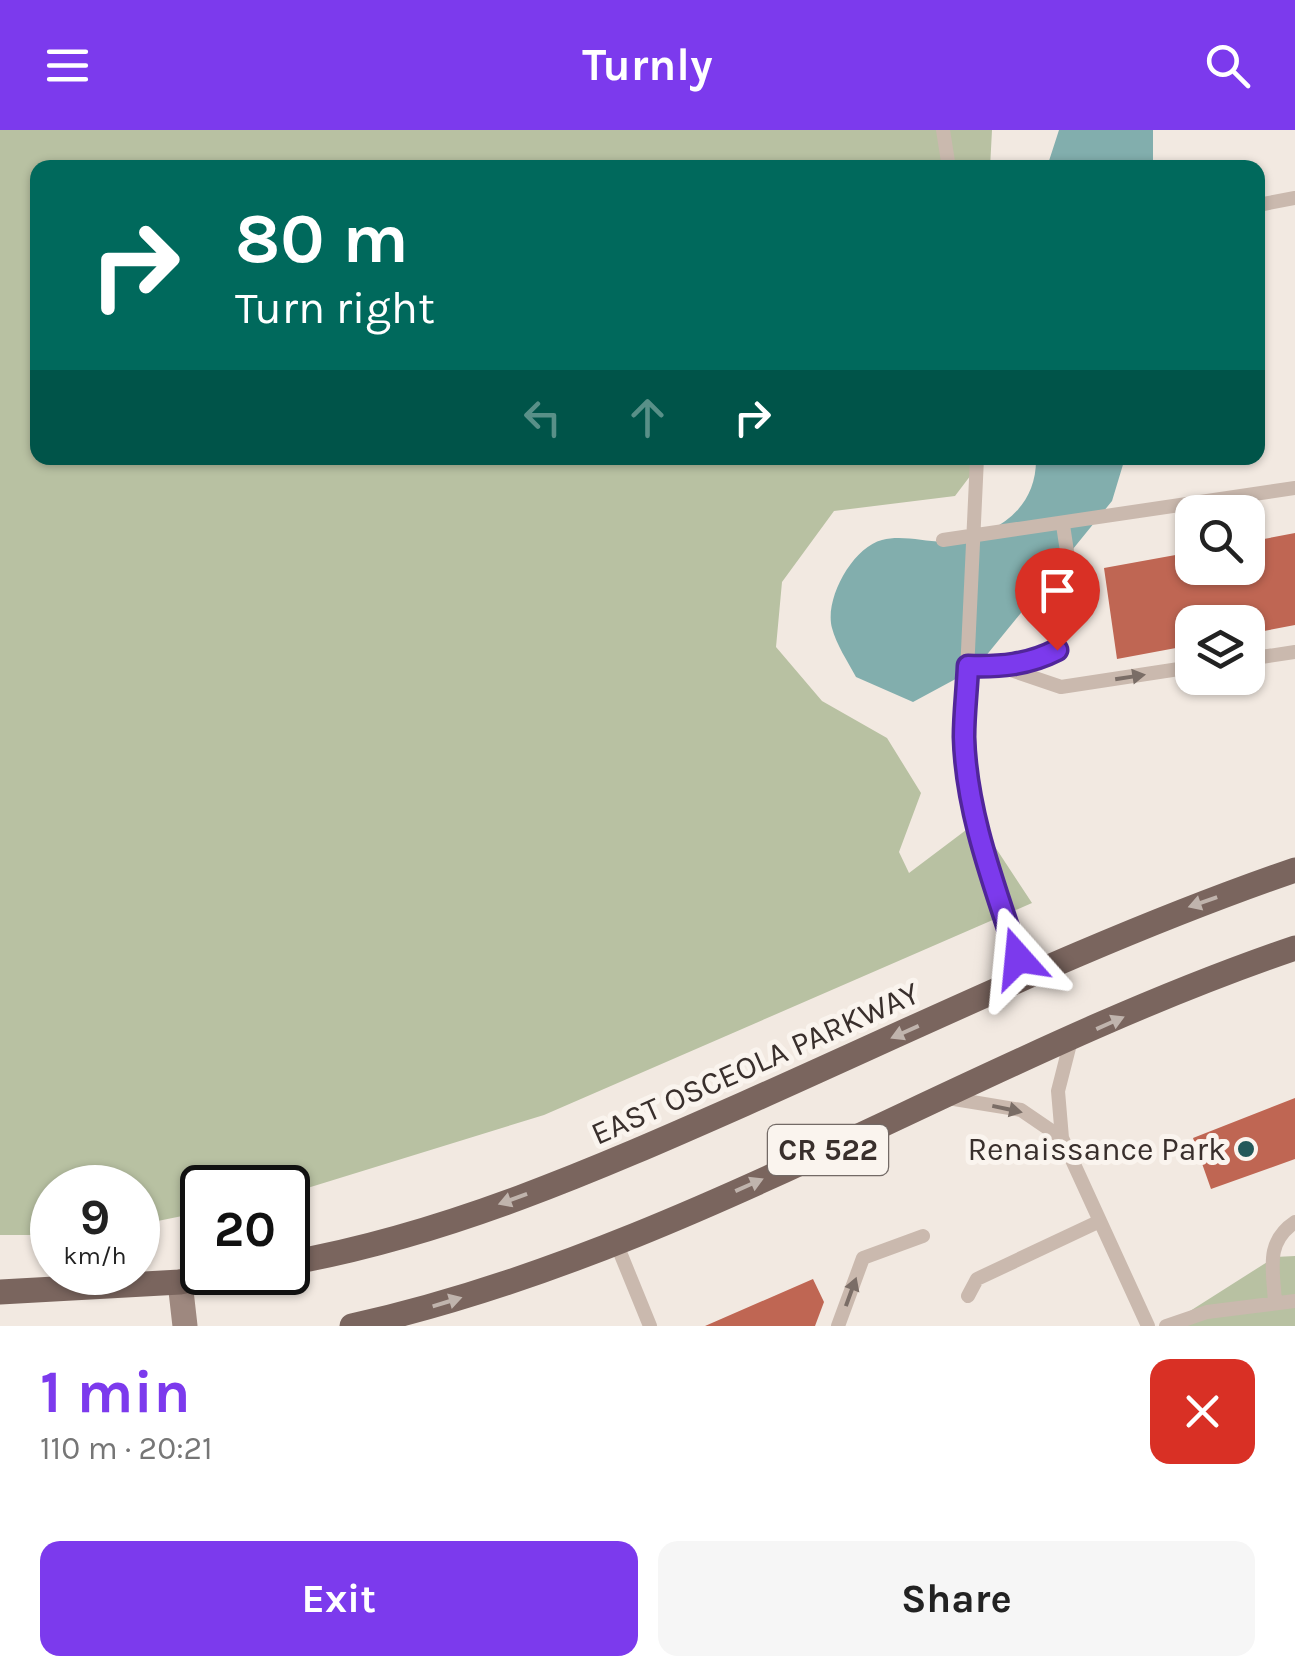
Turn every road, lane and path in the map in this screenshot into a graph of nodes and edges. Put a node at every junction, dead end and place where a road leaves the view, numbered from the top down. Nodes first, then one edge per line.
1 (942, 130) edge
2 (948, 160) edge
3 (1295, 198) edge
4 (1265, 204) edge
5 (976, 465) edge
6 (1295, 488) edge
7 (1063, 525) junction
8 (972, 538) junction
9 (943, 540) dead end
10 (1071, 578) dead end
11 (1057, 650) dead end
12 (1295, 652) edge
13 (1265, 656) edge
14 (968, 666) junction
15 (1002, 667) junction
16 (1175, 670) edge
17 (1295, 870) edge
18 (1295, 948) edge
19 (1024, 979) junction
20 (1071, 1040) junction
21 (944, 1098) junction
22 (1062, 1138) junction
23 (1100, 1221) junction
24 (1295, 1222) edge
25 (924, 1236) dead end
26 (617, 1245) junction
27 (310, 1258) edge
28 (180, 1282) edge
29 (0, 1292) edge
30 (181, 1295) edge
31 (968, 1296) dead end
32 (1295, 1301) edge
33 (1275, 1302) junction
34 (184, 1326) edge
35 (352, 1326) edge
36 (650, 1326) edge
37 (838, 1326) edge
38 (1148, 1326) edge
39 (1166, 1326) edge

1 - 2 lane
3 - 4 lane
5 - 8 lane
6 - 7 lane
7 - 8 lane
7 - 10 lane
8 - 9 lane
8 - 14 lane
11 - 15 lane
12 - 13 lane
14 - 15 lane
14 - 19 lane
15 -> 16 lane
17 -> 19 main road, EAST OSCEOLA PARKWAY / CR 522
20 -> 18 main road, CR 522
19 -> 27 main road, EAST OSCEOLA PARKWAY / CR 522
20 - 21 main road, CR 522
20 - 22 lane
21 -> 22 lane
26 -> 21 main road, CR 522
22 - 23 lane
23 - 31 lane
23 - 38 lane
24 - 33 lane
37 -> 25 lane
35 -> 26 main road, CR 522
26 - 36 lane
28 - 29 main road
30 - 34 street
32 - 33 lane
33 - 39 lane

